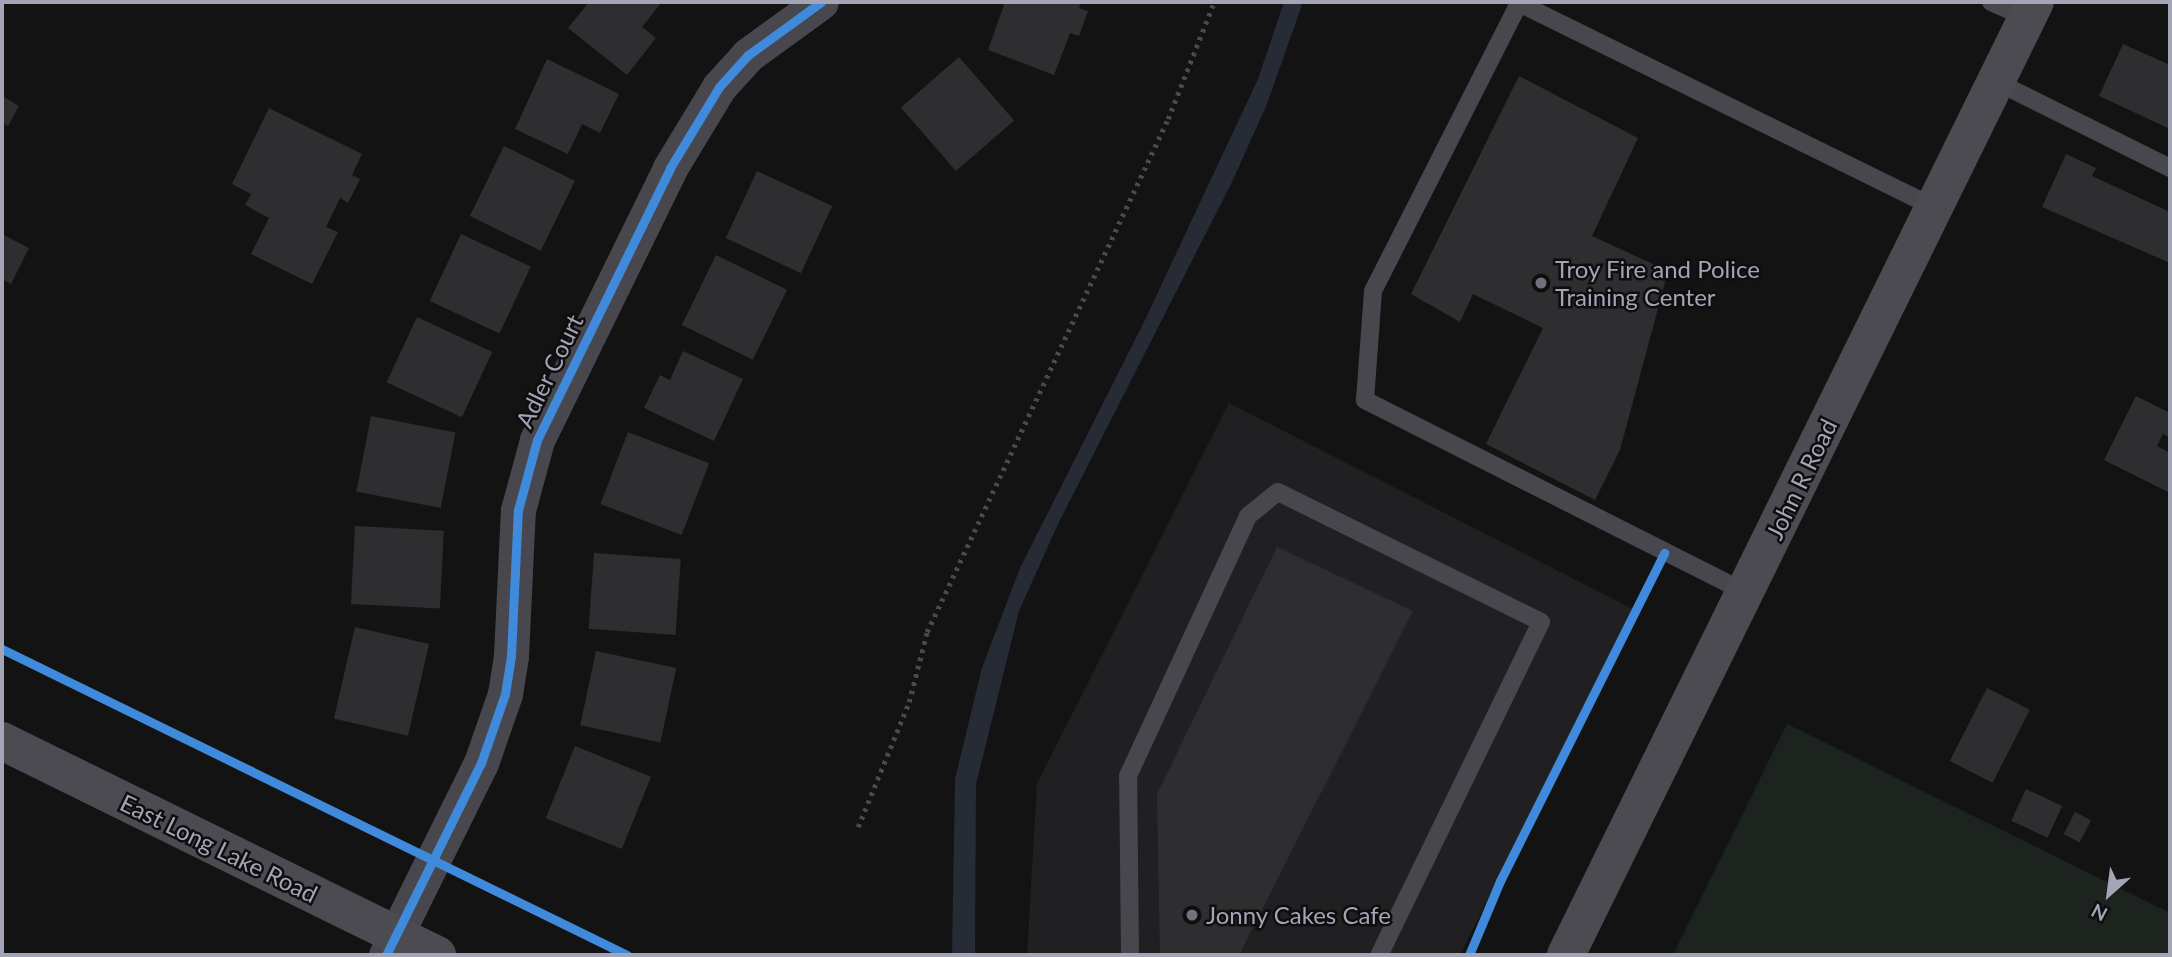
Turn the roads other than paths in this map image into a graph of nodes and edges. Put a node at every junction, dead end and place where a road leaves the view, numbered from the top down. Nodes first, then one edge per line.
1 (821, 2) edge
2 (1991, 2) edge
3 (2031, 10) edge
4 (1997, 82) junction
5 (2170, 168) edge
6 (1935, 208) junction
7 (1745, 592) junction
8 (2, 741) edge
9 (391, 945) edge
10 (437, 955) edge
11 (1130, 955) edge
12 (1379, 955) edge
13 (1566, 955) edge

1 - 9 street, Adler Court
2 - 3 lane
3 - 4 main road, John R Road
4 - 5 lane
4 - 6 main road, John R Road
6 - 7 main road, John R Road
6 - 7 lane
7 - 13 main road, John R Road
8 - 9 main road, East Long Lake Road
9 - 10 main road, East Long Lake Road
11 - 12 lane

